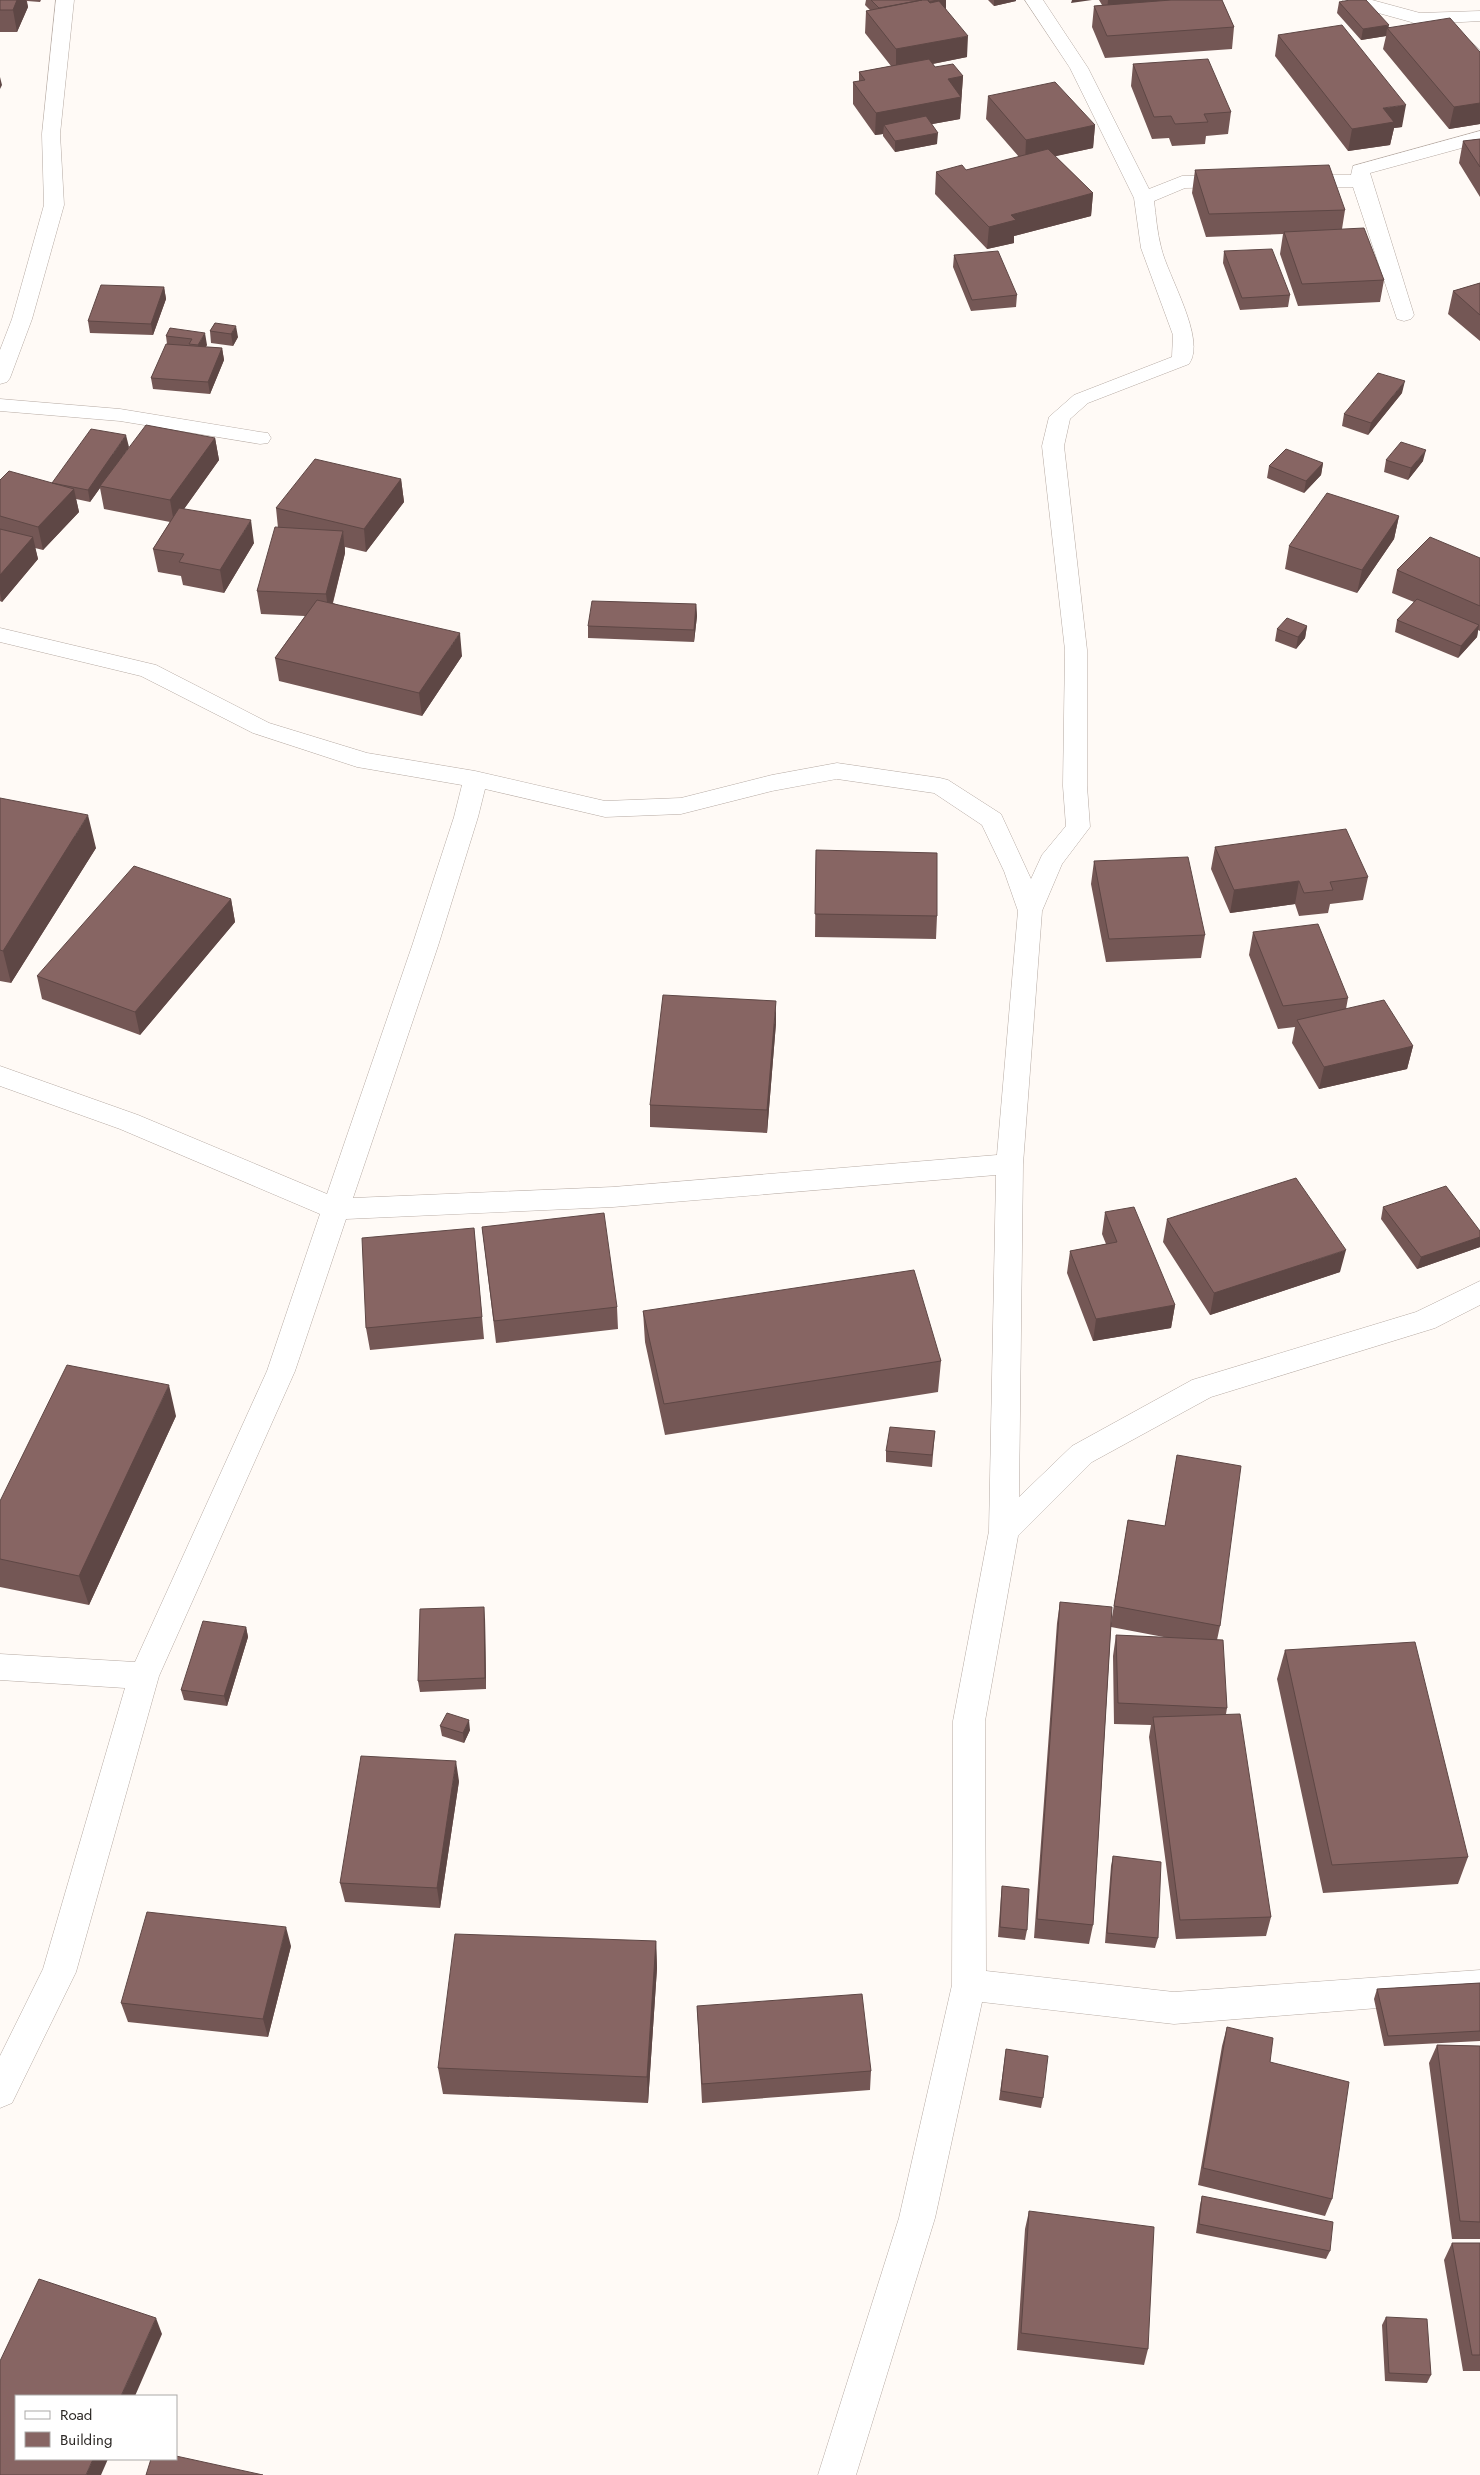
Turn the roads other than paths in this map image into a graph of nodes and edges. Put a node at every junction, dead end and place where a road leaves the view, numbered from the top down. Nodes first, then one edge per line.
1 (65, 0) edge
2 (1034, 0) edge
3 (1352, 0) edge
4 (1480, 16) edge
5 (1417, 18) junction
6 (1480, 60) edge
7 (1480, 137) edge
8 (1252, 181) edge
9 (1282, 181) edge
10 (1361, 181) junction
11 (1144, 198) junction
12 (1404, 315) dead end
13 (0, 378) edge
14 (0, 405) edge
15 (260, 438) dead end
16 (0, 636) edge
17 (475, 779) junction
18 (1030, 911) junction
19 (0, 1076) edge
20 (1010, 1164) junction
21 (335, 1209) junction
22 (1480, 1292) edge
23 (1004, 1531) junction
24 (0, 1666) edge
25 (144, 1676) junction
26 (969, 1985) junction
27 (1480, 1985) edge
28 (0, 2092) edge
29 (837, 2475) edge

1 - 13 street
2 - 11 street
3 - 5 street
4 - 5 street
5 - 6 street
7 - 10 street
8 - 11 street
9 - 10 street
10 - 12 street
11 - 18 street
14 - 15 street
16 - 17 street
17 - 18 street
17 - 21 street
18 - 20 street
19 - 21 street
20 - 21 street
20 - 23 street
21 - 25 street
22 - 23 street
23 - 26 street
24 - 25 street
25 - 28 street
26 - 27 street
26 - 29 street

